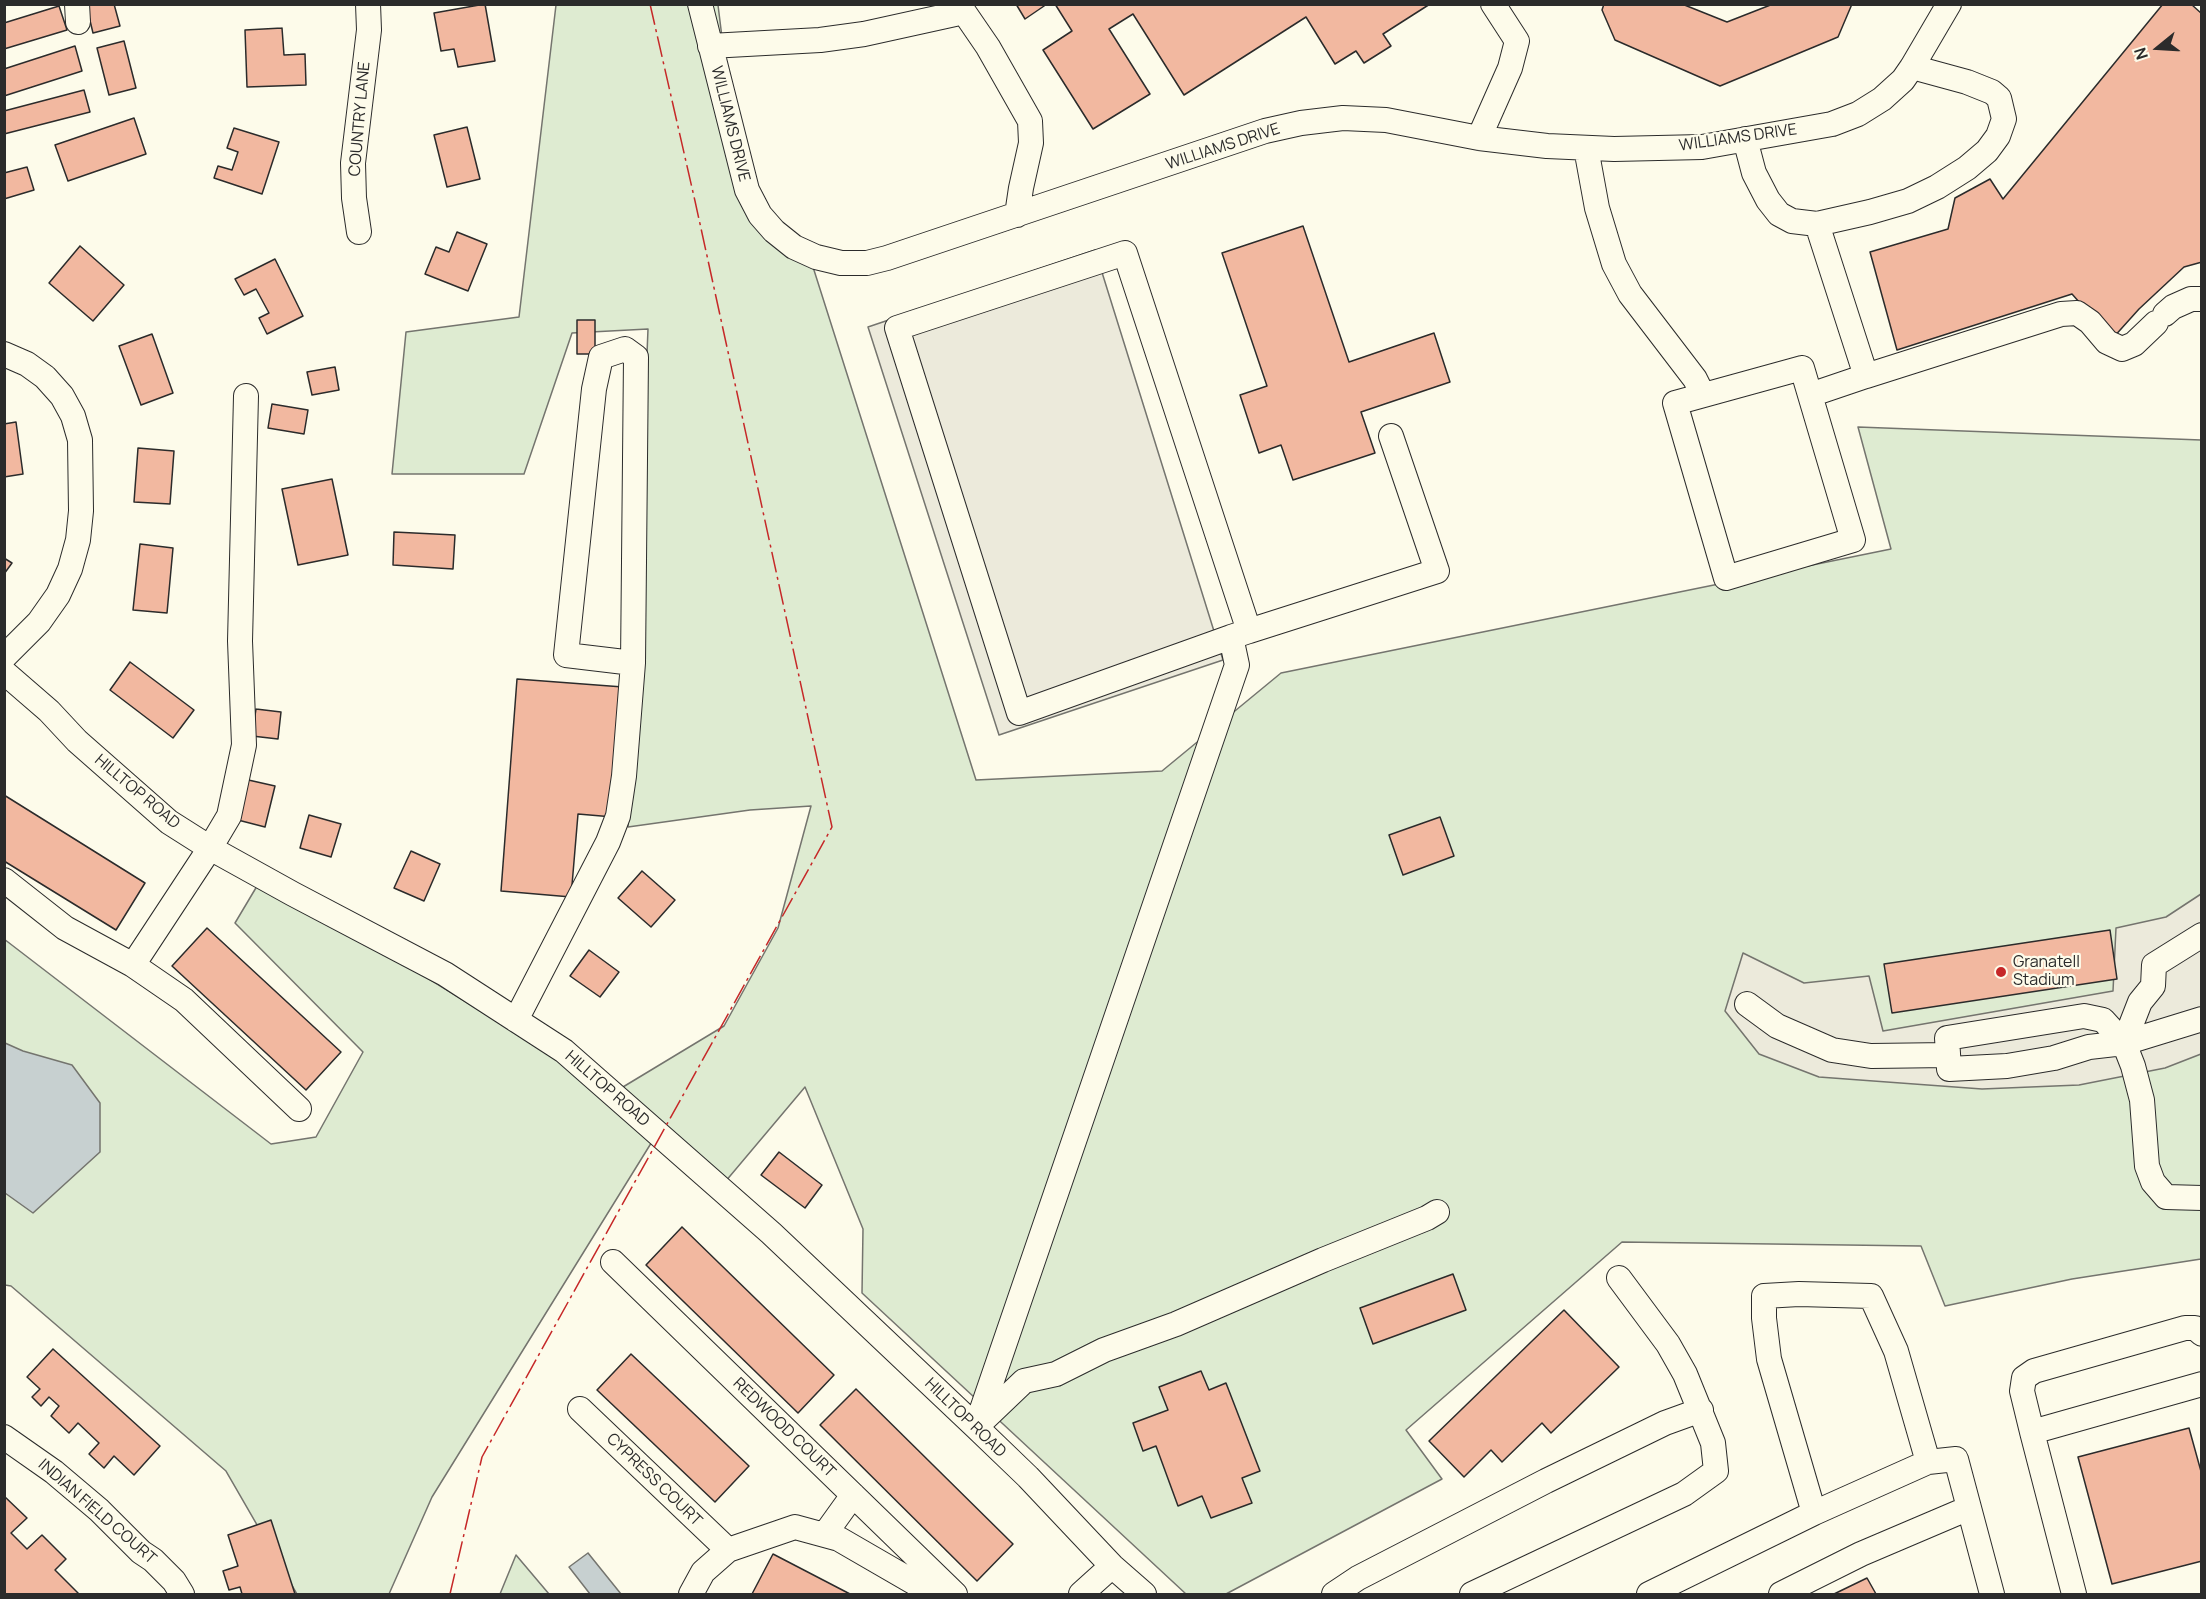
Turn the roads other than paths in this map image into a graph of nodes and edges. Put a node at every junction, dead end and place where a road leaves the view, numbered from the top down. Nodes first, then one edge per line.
1 (368, 4) edge
2 (700, 4) edge
3 (1493, 4) edge
4 (1949, 4) edge
5 (710, 46) junction
6 (1912, 67) junction
7 (1479, 138) junction
8 (1745, 139) junction
9 (1586, 148) junction
10 (1017, 215) junction
11 (1817, 224) junction
12 (360, 232) dead end
13 (2202, 299) edge
14 (4, 354) edge
15 (1866, 376) junction
16 (1703, 395) junction
17 (1810, 395) junction
18 (246, 396) dead end
19 (1391, 436) dead end
20 (1240, 634) junction
21 (4, 657) edge
22 (633, 663) junction
23 (4, 672) edge
24 (210, 848) junction
25 (4, 880) edge
26 (2202, 935) edge
27 (133, 965) junction
28 (1747, 1004) dead end
29 (2202, 1019) edge
30 (516, 1020) junction
31 (2124, 1043) junction
32 (1948, 1055) junction
33 (299, 1109) dead end
34 (2202, 1198) edge
35 (1437, 1212) dead end
36 (613, 1262) dead end
37 (1619, 1278) dead end
38 (2202, 1334) edge
39 (2202, 1384) edge
40 (580, 1409) dead end
41 (1701, 1410) junction
42 (976, 1427) junction
43 (2032, 1432) junction
44 (4, 1437) edge
45 (1928, 1462) junction
46 (853, 1495) junction
47 (1969, 1508) junction
48 (1814, 1513) junction
49 (825, 1534) junction
50 (728, 1550) junction
51 (1112, 1566) junction
52 (182, 1594) edge
53 (691, 1594) edge
54 (934, 1594) edge
55 (955, 1594) edge
56 (1081, 1594) edge
57 (1144, 1594) edge
58 (1334, 1594) edge
59 (1472, 1594) edge
60 (1649, 1594) edge
61 (1781, 1594) edge
62 (1992, 1594) edge
63 (2074, 1594) edge

1 - 12 street, COUNTRY LANE
2 - 5 street, WILLIAMS DRIVE
3 - 7 street
4 - 6 street, WILLIAMS DRIVE
5 - 10 street, WILLIAMS DRIVE
5 - 10 street
6 - 8 street, WILLIAMS DRIVE
6 - 11 street
7 - 9 street, WILLIAMS DRIVE
7 - 10 street, WILLIAMS DRIVE
8 - 9 street, WILLIAMS DRIVE
8 - 11 street
9 - 16 street
11 - 15 street
13 - 15 street
14 - 21 street
15 - 17 street
16 - 17 street
16 - 17 street
18 - 24 street
19 - 20 street
20 - 20 street
20 - 42 street
22 - 22 street
22 - 30 street
23 - 24 street, HILLTOP ROAD
24 - 27 street
24 - 30 street, HILLTOP ROAD
25 - 27 street
26 - 31 street
27 - 33 street
28 - 32 street
29 - 31 street
30 - 42 street, HILLTOP ROAD
31 - 32 street
31 - 32 street
31 - 34 street
35 - 42 street
36 - 46 street, REDWOOD COURT
37 - 41 street
38 - 43 street
39 - 43 street
40 - 50 street, CYPRESS COURT
41 - 58 street
41 - 59 street
42 - 51 street, HILLTOP ROAD
43 - 63 street
44 - 52 street, INDIAN FIELD COURT
45 - 47 street
45 - 48 street
45 - 48 street
46 - 49 street
46 - 55 street, REDWOOD COURT
47 - 61 street
47 - 62 street
48 - 60 street
49 - 50 street
49 - 54 street
50 - 53 street
51 - 56 street
51 - 57 street, HILLTOP ROAD

